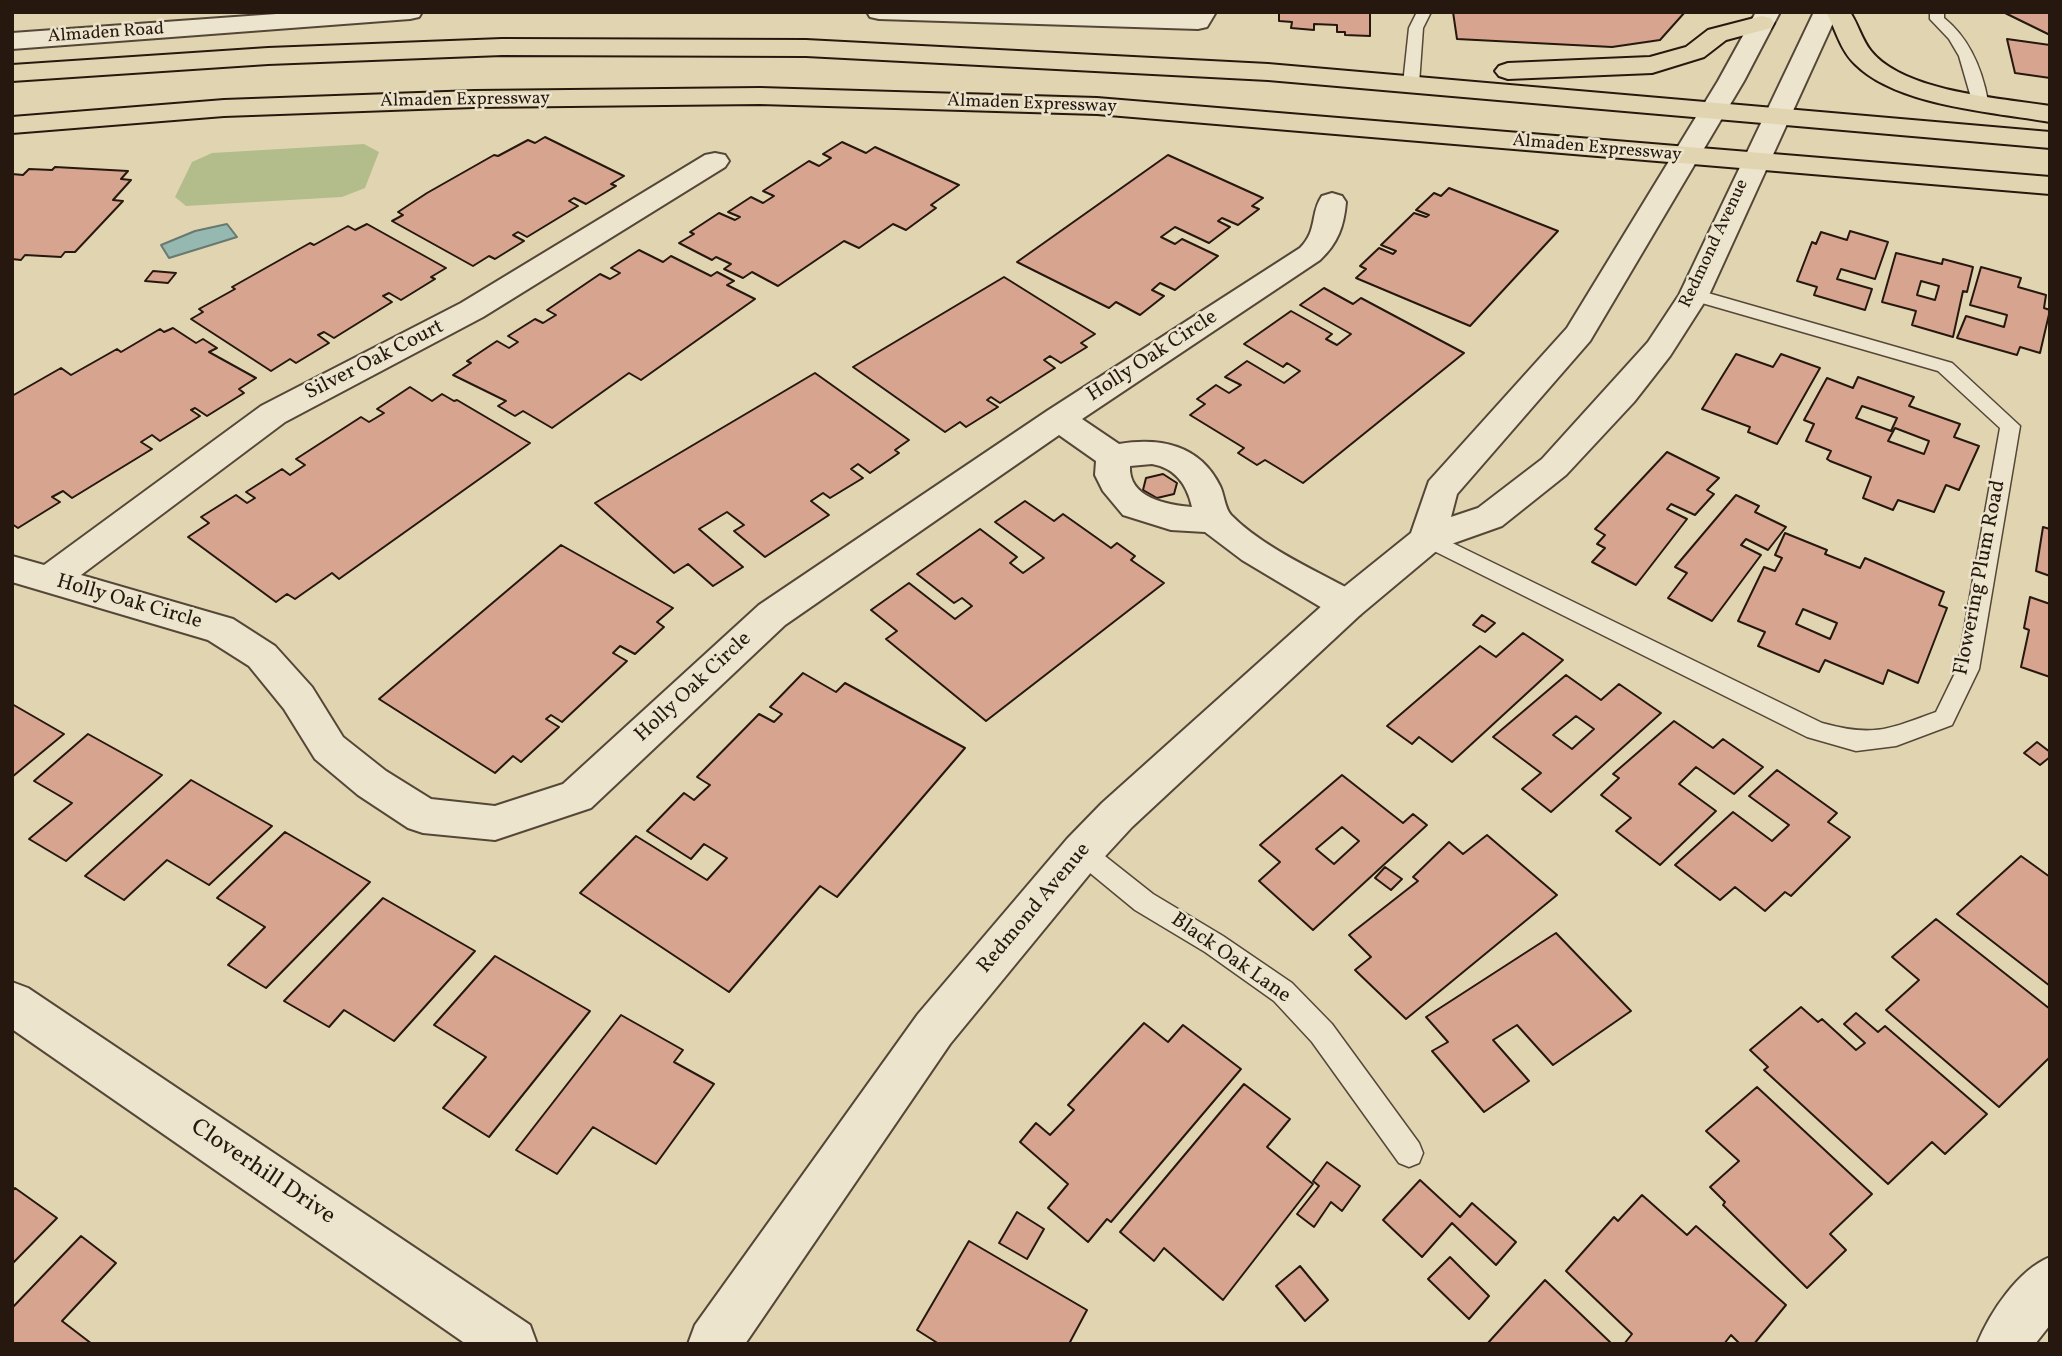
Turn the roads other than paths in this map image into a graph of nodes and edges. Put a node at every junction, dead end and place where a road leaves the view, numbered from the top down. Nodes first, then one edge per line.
1 (410, 12) edge
2 (879, 12) edge
3 (1424, 12) edge
4 (1826, 12) edge
5 (1838, 12) edge
6 (1937, 12) edge
7 (1201, 17) edge
8 (1765, 18) edge
9 (12, 41) edge
10 (12, 73) edge
11 (1411, 84) junction
12 (1980, 101) junction
13 (1712, 110) junction
14 (2050, 114) edge
15 (1775, 116) junction
16 (12, 125) edge
17 (2050, 140) edge
18 (1684, 157) junction
19 (715, 161) dead end
20 (1753, 163) junction
21 (2050, 186) edge
22 (1332, 202) dead end
23 (1694, 295) junction
24 (1059, 419) junction
25 (1113, 457) junction
26 (1213, 520) junction
27 (1427, 539) junction
28 (12, 569) edge
29 (48, 580) junction
30 (1347, 605) junction
31 (1082, 852) junction
32 (12, 1003) edge
33 (1409, 1153) dead end
34 (2050, 1282) edge
35 (511, 1344) edge
36 (714, 1344) edge
37 (2003, 1344) edge

1 - 9 street, Almaden Road
2 - 7 street
3 - 11 lane
4 - 15 street, Redmond Avenue
5 - 12 main road
6 - 12 lane
8 - 11 main road
8 - 13 street
10 - 11 main road
11 - 13 main road
12 - 14 main road
13 - 15 main road
13 - 18 street
15 - 17 main road
15 - 20 street, Redmond Avenue
16 - 18 main road, Almaden Expressway
18 - 20 main road, Almaden Expressway
18 - 27 street
19 - 29 street, Silver Oak Court
20 - 21 main road, Almaden Expressway
20 - 23 street, Redmond Avenue
22 - 24 street, Holly Oak Circle
23 - 27 street, Redmond Avenue
23 - 27 lane, Flowering Plum Road
24 - 25 street
24 - 29 street, Holly Oak Circle
25 - 26 street
25 - 26 street
26 - 30 street
27 - 30 street, Redmond Avenue
28 - 29 street, Holly Oak Circle
30 - 31 street, Redmond Avenue
31 - 33 lane, Black Oak Lane
31 - 36 street, Redmond Avenue
32 - 35 street, Cloverhill Drive
34 - 37 street

